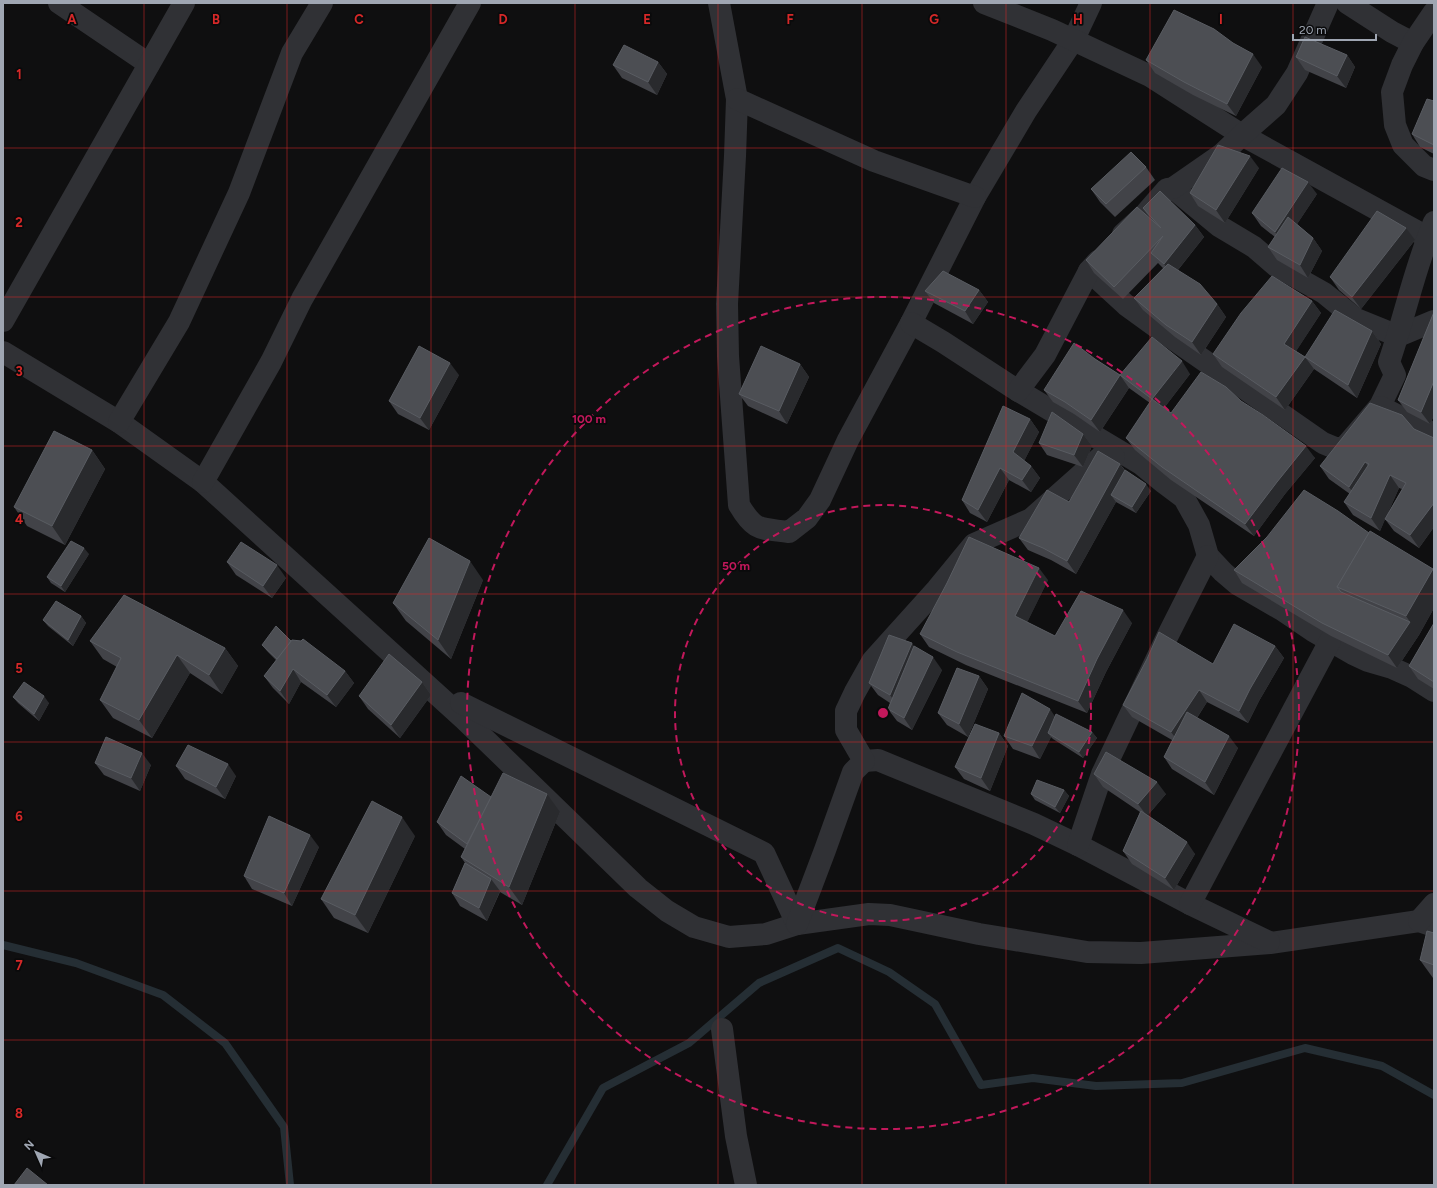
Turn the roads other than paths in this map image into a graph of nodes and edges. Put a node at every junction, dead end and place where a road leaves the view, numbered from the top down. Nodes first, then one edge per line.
1 (59, 3) edge
2 (184, 3) edge
3 (322, 3) edge
4 (470, 3) edge
5 (719, 3) edge
6 (984, 3) edge
7 (1091, 3) edge
8 (1328, 3) edge
9 (1347, 3) edge
10 (1434, 12) edge
11 (1074, 40) junction
12 (1413, 43) junction
13 (149, 64) junction
14 (736, 99) junction
15 (1242, 135) junction
16 (1434, 170) edge
17 (1173, 188) junction
18 (975, 196) junction
19 (1431, 230) edge
20 (1089, 271) junction
21 (3, 321) edge
22 (1434, 321) edge
23 (910, 324) junction
24 (1398, 336) junction
25 (3, 352) edge
26 (1018, 391) junction
27 (1380, 406) junction
28 (119, 422) junction
29 (1434, 434) edge
30 (1133, 460) junction
31 (203, 482) junction
32 (1208, 556) junction
33 (1330, 641) junction
34 (1434, 691) edge
35 (461, 703) dead end
36 (864, 761) junction
37 (1078, 845) junction
38 (1190, 904) junction
39 (1434, 904) edge
40 (797, 924) junction
41 (1427, 924) edge
42 (1270, 942) junction
43 (722, 1029) dead end
44 (746, 1185) edge

1 - 13 street
2 - 13 street
3 - 28 street
4 - 31 street
5 - 14 street
6 - 11 street
7 - 11 street
8 - 15 street
9 - 12 street
10 - 12 street
11 - 15 street
11 - 18 street
12 - 16 street
13 - 21 street
14 - 18 street
14 - 23 street
15 - 17 street
15 - 19 street
17 - 20 street
17 - 24 street
18 - 23 street
19 - 24 street
20 - 26 street
20 - 27 street
22 - 24 street
23 - 26 street
24 - 27 street
25 - 28 street
26 - 30 street
27 - 29 street
28 - 31 street
30 - 32 street
30 - 36 street
31 - 40 street
32 - 33 street
32 - 37 street
33 - 34 street
33 - 38 street
35 - 40 street
36 - 37 street
36 - 40 street
37 - 38 street
38 - 42 street
39 - 41 street
40 - 42 street
41 - 42 street
43 - 44 street

